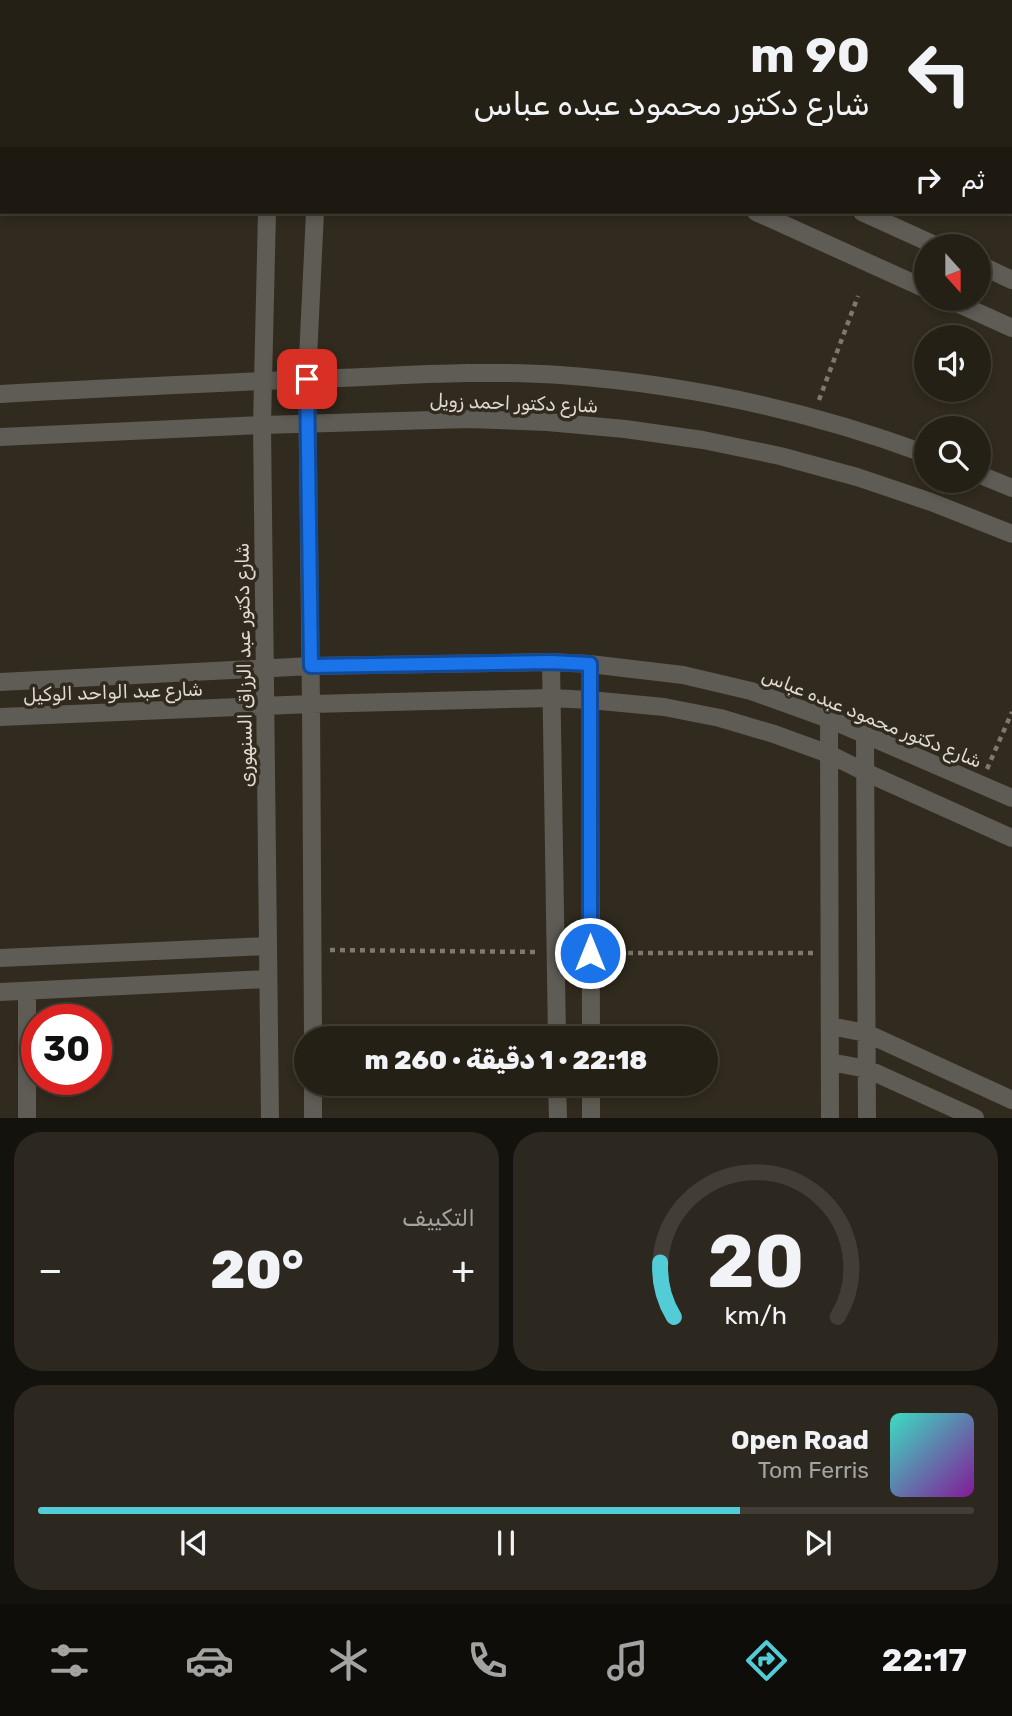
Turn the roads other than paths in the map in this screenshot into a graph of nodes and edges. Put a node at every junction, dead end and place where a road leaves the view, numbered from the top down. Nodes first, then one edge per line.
1 (267, 214) edge
2 (315, 214) edge
3 (760, 214) edge
4 (866, 214) edge
5 (914, 236) edge
6 (991, 270) edge
7 (1012, 280) edge
8 (914, 284) edge
9 (977, 312) edge
10 (1012, 328) edge
11 (307, 379) junction
12 (263, 381) junction
13 (0, 394) edge
14 (307, 424) junction
15 (262, 425) junction
16 (0, 437) edge
17 (914, 450) edge
18 (991, 479) edge
19 (1012, 488) edge
20 (1012, 534) edge
21 (551, 662) junction
22 (590, 664) junction
23 (311, 666) junction
24 (265, 669) junction
25 (0, 682) edge
26 (551, 698) junction
27 (590, 699) junction
28 (311, 704) junction
29 (265, 706) junction
30 (0, 718) edge
31 (829, 719) junction
32 (865, 734) junction
33 (830, 754) junction
34 (865, 772) junction
35 (1012, 798) edge
36 (1012, 838) edge
37 (268, 946) junction
38 (0, 958) edge
39 (268, 979) junction
40 (27, 991) junction
41 (0, 992) edge
42 (313, 1026) edge
43 (556, 1026) edge
44 (590, 1026) edge
45 (830, 1026) junction
46 (866, 1033) junction
47 (830, 1062) junction
48 (867, 1069) junction
49 (313, 1096) edge
50 (557, 1096) edge
51 (591, 1096) edge
52 (1012, 1100) edge
53 (27, 1118) edge
54 (270, 1118) edge
55 (313, 1118) edge
56 (558, 1118) edge
57 (591, 1118) edge
58 (830, 1118) edge
59 (867, 1118) edge
60 (975, 1118) edge

1 - 12 street, شارع دكتور عبد الرزاق السنهورى
2 - 11 street
3 - 8 street
4 - 5 street
6 - 7 street
9 - 10 street
11 - 12 street, شارع دكتور احمد زويل
11 - 14 street
11 - 17 street, شارع دكتور احمد زويل
12 - 13 street, شارع دكتور احمد زويل
12 - 15 street, شارع دكتور عبد الرزاق السنهورى
14 - 15 street, شارع دكتور احمد زويل
14 - 20 street, شارع دكتور احمد زويل
14 - 23 street
15 - 16 street, شارع دكتور احمد زويل
15 - 24 street, شارع دكتور عبد الرزاق السنهورى
18 - 19 street
21 - 22 street, شارع دكتور محمود عبده عباس
21 - 23 street, شارع دكتور محمود عبده عباس
21 - 26 street
22 - 27 street
22 - 31 street, شارع دكتور محمود عبده عباس
23 - 24 street, شارع عبد الواحد الوكيل
23 - 28 street
24 - 25 street, شارع عبد الواحد الوكيل
24 - 29 street, شارع دكتور عبد الرزاق السنهورى
26 - 27 street
26 - 28 street
26 - 43 street
27 - 33 street
27 - 44 street
28 - 29 street, شارع عبد الواحد الوكيل
28 - 42 street
29 - 30 street, شارع عبد الواحد الوكيل
29 - 37 street, شارع دكتور عبد الرزاق السنهورى
31 - 32 street, شارع دكتور محمود عبده عباس
31 - 33 street
32 - 34 street
32 - 35 street, شارع دكتور محمود عبده عباس
33 - 34 street
33 - 45 street
34 - 36 street
34 - 46 street
37 - 38 street
37 - 39 street, شارع دكتور عبد الرزاق السنهورى
39 - 40 street
39 - 54 street, شارع دكتور عبد الرزاق السنهورى
40 - 41 street
40 - 53 street
45 - 46 street
45 - 47 street
46 - 48 street
46 - 52 street
47 - 48 street
47 - 58 street
48 - 59 street
48 - 60 street
49 - 55 street
50 - 56 street
51 - 57 street

